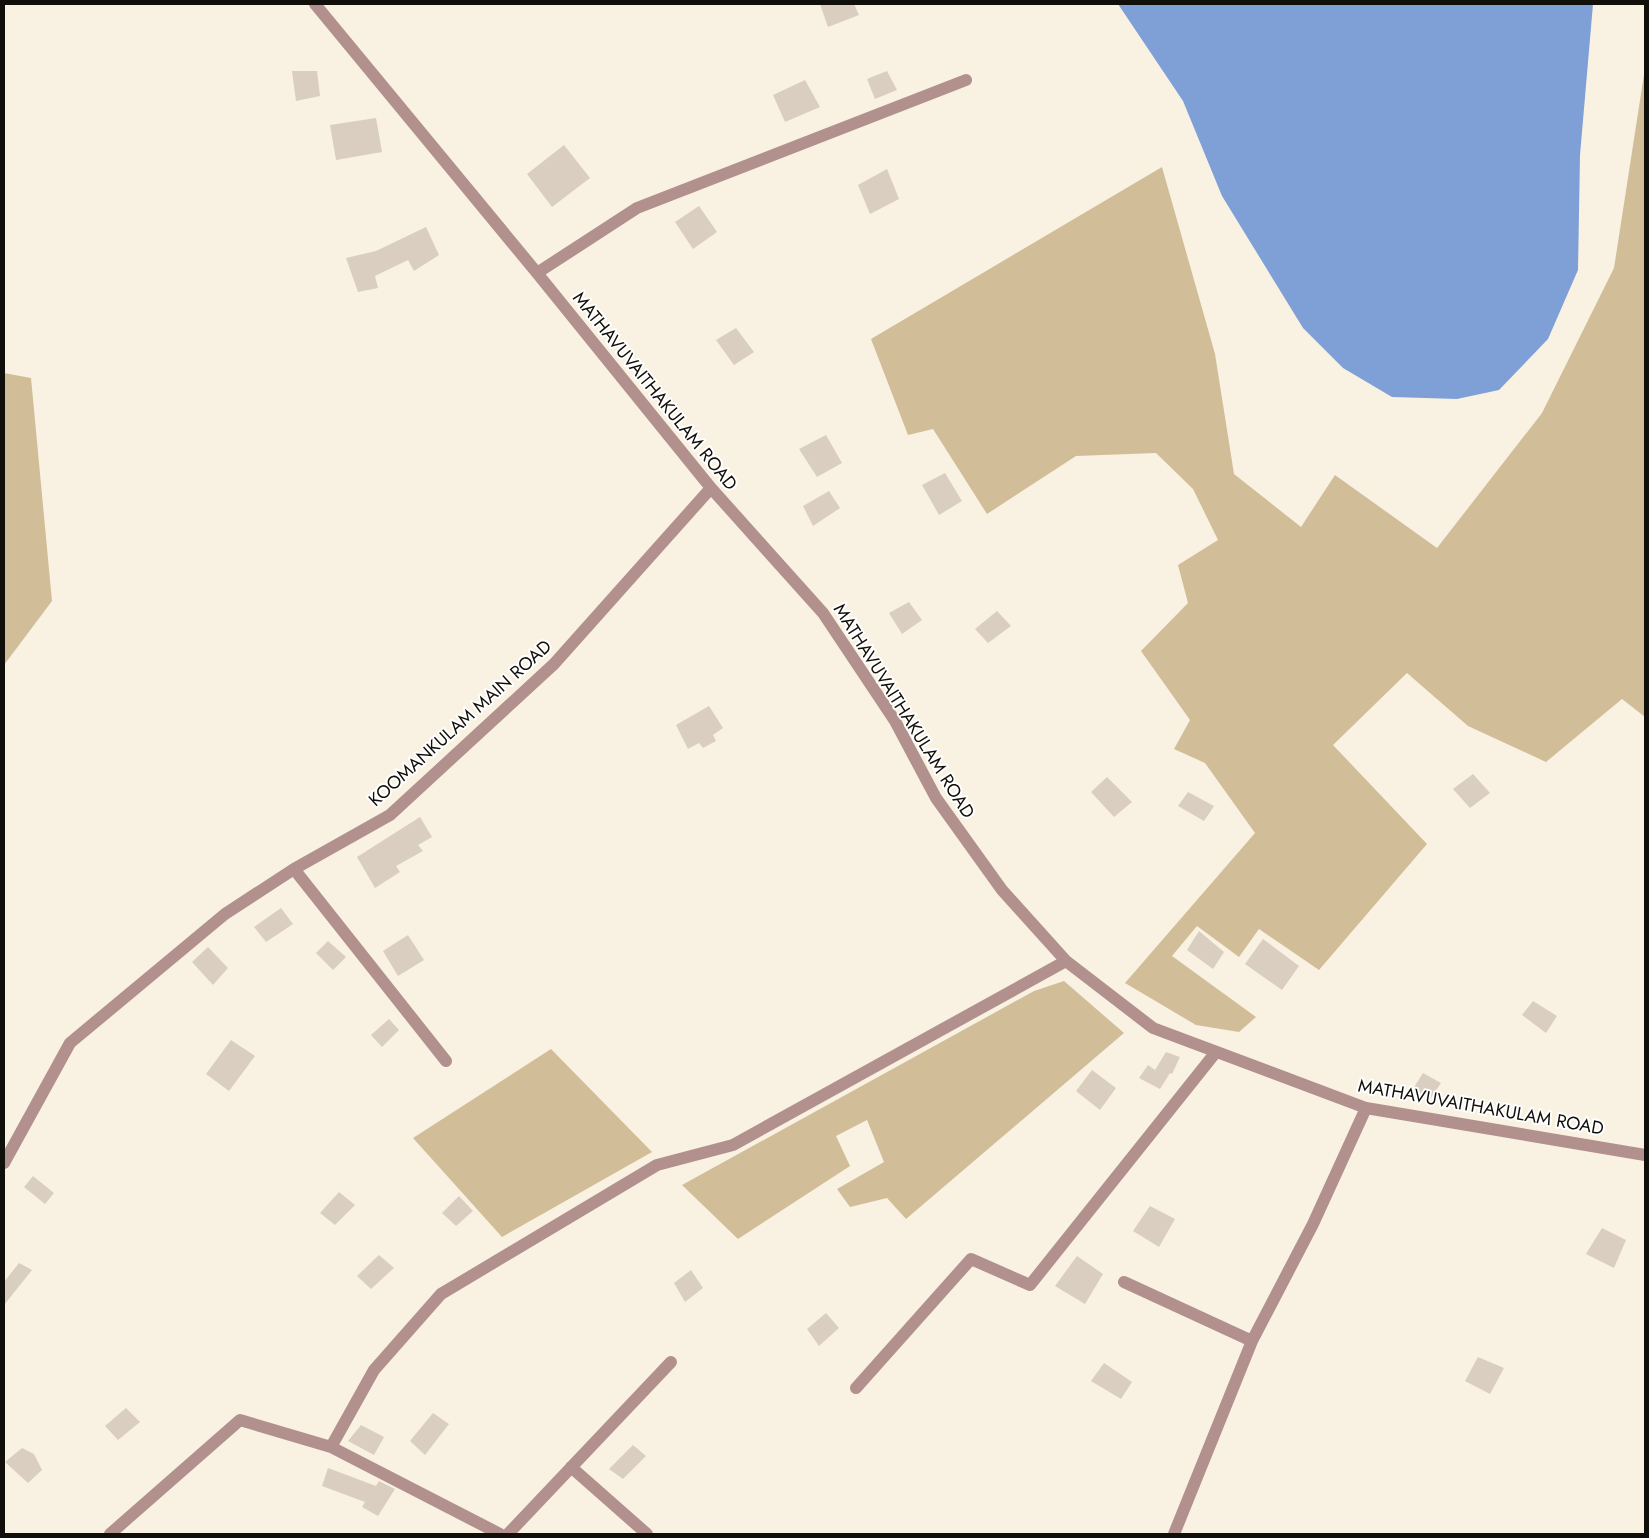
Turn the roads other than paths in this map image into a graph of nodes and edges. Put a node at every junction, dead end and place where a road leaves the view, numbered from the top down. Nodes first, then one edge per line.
1 (315, 4) edge
2 (966, 80) dead end
3 (537, 273) junction
4 (711, 488) junction
5 (294, 869) junction
6 (1066, 962) junction
7 (1216, 1052) junction
8 (446, 1062) dead end
9 (1366, 1108) junction
10 (1645, 1154) edge
11 (4, 1163) edge
12 (1124, 1282) dead end
13 (1252, 1341) junction
14 (671, 1362) dead end
15 (856, 1388) dead end
16 (331, 1447) junction
17 (571, 1467) junction
18 (110, 1534) edge
19 (500, 1534) edge
20 (508, 1534) edge
21 (647, 1534) edge
22 (1174, 1534) edge

1 - 3 street, MATHAVUVAITHAKULAM ROAD
2 - 3 street
3 - 4 street, MATHAVUVAITHAKULAM ROAD
4 - 5 street, KOOMANKULAM MAIN ROAD
4 - 6 street, MATHAVUVAITHAKULAM ROAD
5 - 8 street
5 - 11 street, KOOMANKULAM MAIN ROAD
6 - 7 street, MATHAVUVAITHAKULAM ROAD
6 - 16 street
7 - 9 street, MATHAVUVAITHAKULAM ROAD
7 - 15 street
9 - 10 street, MATHAVUVAITHAKULAM ROAD
9 - 13 street
12 - 13 street
13 - 22 street
14 - 17 street
16 - 18 street
16 - 19 street
17 - 20 street
17 - 21 street

